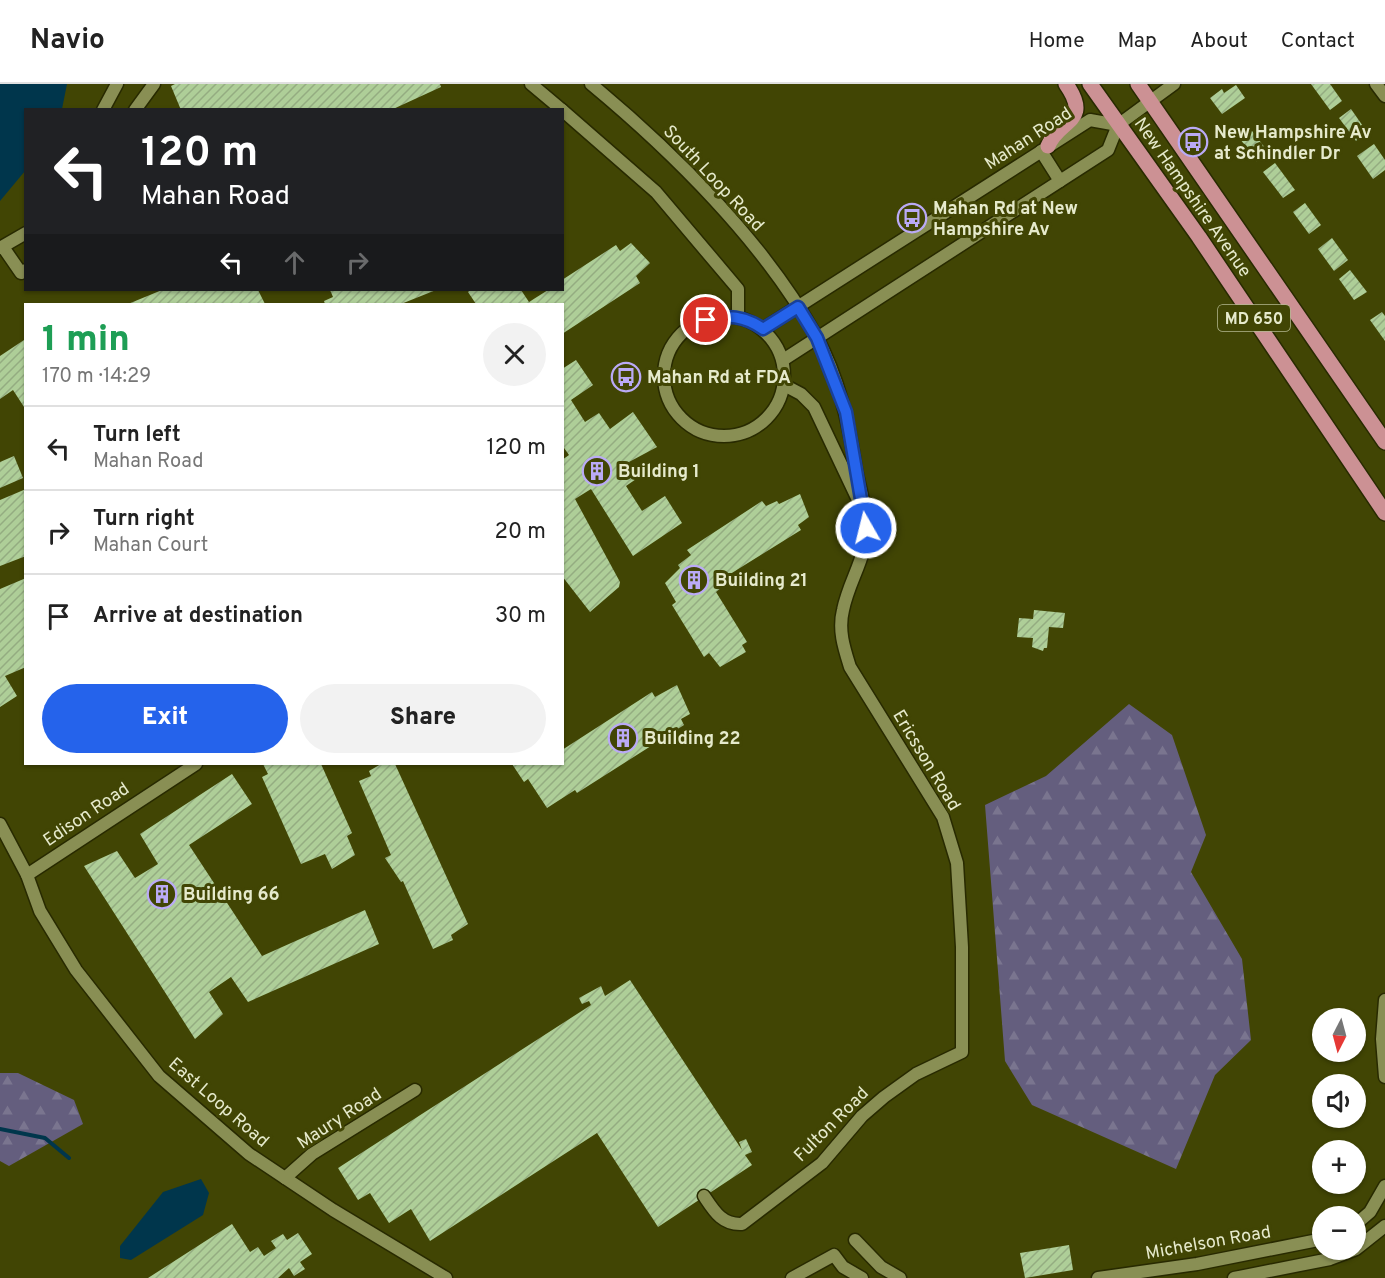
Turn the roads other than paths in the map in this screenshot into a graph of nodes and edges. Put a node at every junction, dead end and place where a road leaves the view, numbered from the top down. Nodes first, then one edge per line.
1 (117, 84) edge
2 (154, 84) edge
3 (531, 84) edge
4 (591, 84) edge
5 (1066, 84) edge
6 (1090, 84) edge
7 (1138, 84) edge
8 (1174, 84) edge
9 (1376, 84) edge
10 (1385, 96) edge
11 (1149, 100) junction
12 (104, 108) edge
13 (136, 108) edge
14 (560, 108) edge
15 (564, 112) edge
16 (1118, 125) junction
17 (1045, 149) junction
18 (1060, 181) junction
19 (24, 234) edge
20 (1, 248) edge
21 (24, 271) edge
22 (798, 307) junction
23 (738, 317) junction
24 (763, 329) junction
25 (817, 338) junction
26 (783, 360) junction
27 (784, 385) junction
28 (1385, 442) edge
29 (1385, 513) edge
30 (866, 516) junction
31 (194, 765) edge
32 (0, 825) edge
33 (27, 875) junction
34 (1385, 1000) edge
35 (962, 1052) joint
36 (1385, 1077) edge
37 (415, 1090) dead end
38 (285, 1178) junction
39 (1385, 1186) edge
40 (705, 1196) dead end
41 (1366, 1215) edge
42 (1385, 1226) edge
43 (855, 1240) dead end
44 (1312, 1241) edge
45 (1366, 1241) edge
46 (1325, 1260) edge
47 (841, 1272) edge
48 (446, 1278) edge
49 (792, 1278) edge
50 (862, 1278) edge
51 (900, 1278) edge
52 (1098, 1278) edge
53 (1234, 1278) edge

1 - 12 street
2 - 13 street
3 - 14 street
4 - 22 street, South Loop Road
5 - 17 main road
6 - 16 main road, New Hampshire Avenue / MD 650
7 - 11 main road, New Hampshire Avenue / MD 650
8 - 11 street
9 - 10 street
11 - 16 street
11 - 28 main road, New Hampshire Avenue / MD 650
15 - 23 street
16 - 17 street, Mahan Road
16 - 18 street
16 - 29 main road, New Hampshire Avenue / MD 650
17 - 18 street
17 - 22 street, Mahan Road
18 - 25 street
19 - 20 street
20 - 21 street
22 - 24 street, Mahan Road
22 - 25 street
23 - 24 street
23 - 27 street
24 - 26 street
25 - 26 street
25 - 30 street
26 - 27 street
27 - 30 street
30 - 35 street, Ericsson Road
31 - 33 street, Edison Road
32 - 33 street, East Loop Road
33 - 38 street, East Loop Road
34 - 36 street
35 - 40 street, Fulton Road
37 - 38 street, Maury Road
38 - 48 street, East Loop Road
39 - 41 street
42 - 45 street
43 - 51 street
44 - 52 street, Michelson Road
46 - 53 street
47 - 49 street
47 - 50 street

